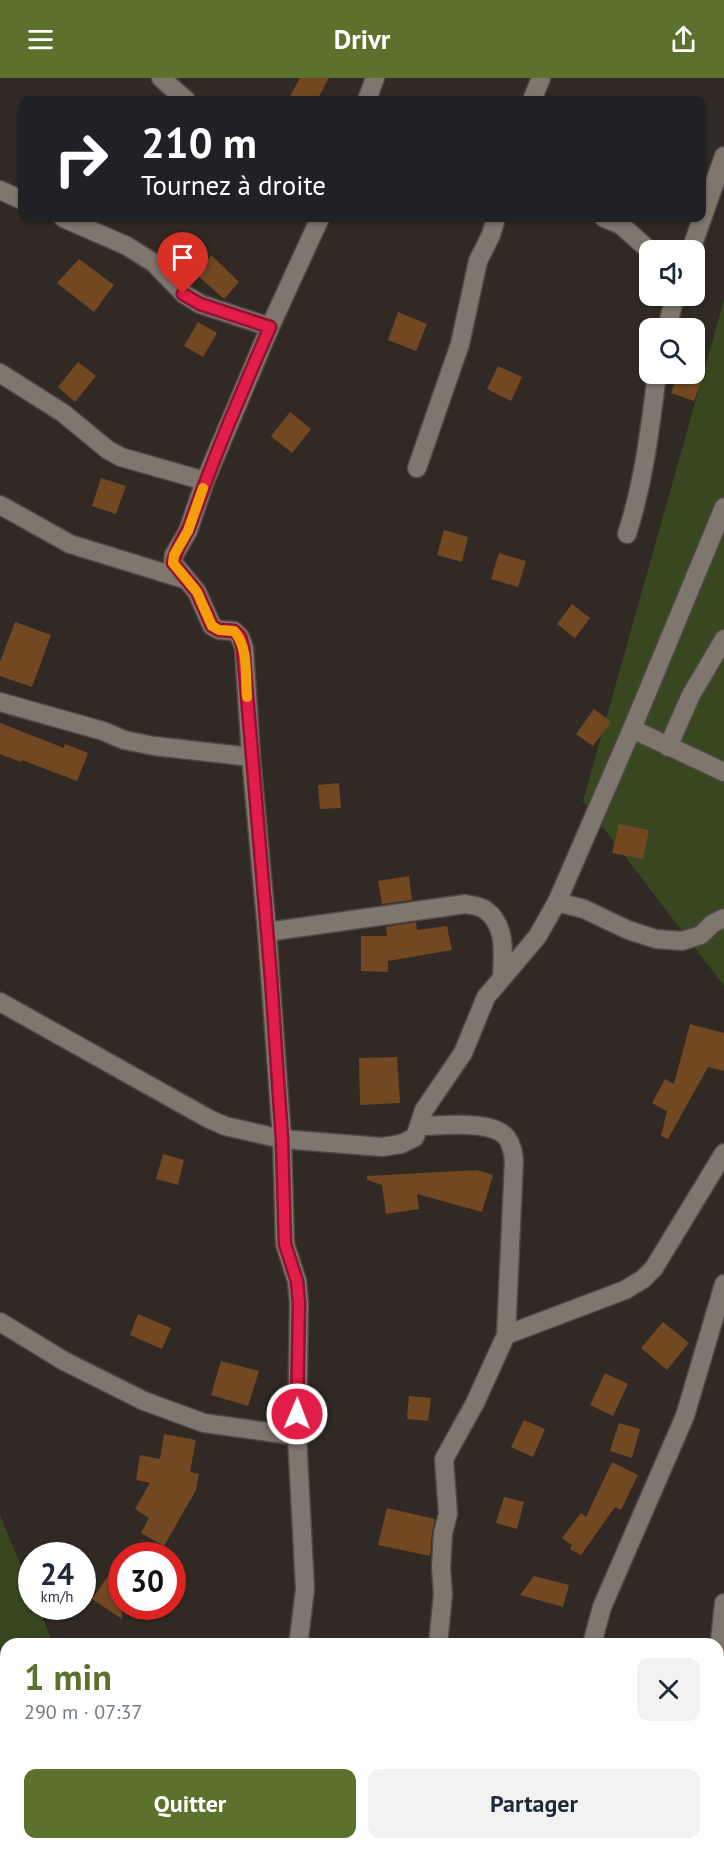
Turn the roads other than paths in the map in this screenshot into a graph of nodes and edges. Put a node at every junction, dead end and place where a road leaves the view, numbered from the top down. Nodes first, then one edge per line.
1 (161, 78) edge
2 (375, 78) edge
3 (541, 78) edge
4 (181, 96) edge
5 (368, 96) edge
6 (534, 96) edge
7 (724, 156) edge
8 (0, 190) edge
9 (18, 198) edge
10 (706, 207) edge
11 (72, 222) edge
12 (318, 222) edge
13 (495, 222) edge
14 (614, 222) edge
15 (701, 222) edge
16 (695, 240) edge
17 (639, 241) edge
18 (270, 327) junction
19 (0, 373) edge
20 (656, 384) edge
21 (417, 468) dead end
22 (205, 481) junction
23 (0, 505) edge
24 (724, 507) edge
25 (627, 534) dead end
26 (187, 580) junction
27 (724, 639) edge
28 (0, 702) edge
29 (632, 729) junction
30 (668, 747) junction
31 (251, 757) junction
32 (724, 772) edge
33 (557, 902) junction
34 (724, 918) edge
35 (267, 932) junction
36 (502, 977) junction
37 (0, 1002) edge
38 (419, 1126) junction
39 (282, 1139) junction
40 (724, 1153) edge
41 (724, 1284) edge
42 (0, 1322) edge
43 (506, 1335) junction
44 (297, 1436) junction
45 (724, 1603) edge
46 (300, 1638) edge
47 (439, 1638) edge
48 (594, 1638) edge
49 (720, 1638) edge

1 - 4 street
2 - 5 street
3 - 6 street
7 - 10 street
8 - 9 street
11 - 18 street
12 - 18 street
13 - 21 street
14 - 17 street
15 - 16 street
18 - 22 street
19 - 22 street
20 - 25 street
22 - 26 street
23 - 26 street
24 - 29 street
26 - 31 street
27 - 30 street
28 - 31 street
29 - 30 street
29 - 33 street
30 - 32 street
31 - 35 street
33 - 34 street
33 - 36 street
35 - 36 street
35 - 39 street
36 - 38 street
37 - 39 street
38 - 39 street
38 - 43 street
39 - 44 street
40 - 43 street
41 - 48 street
42 - 44 street
43 - 47 street
44 - 46 street
45 - 49 street

